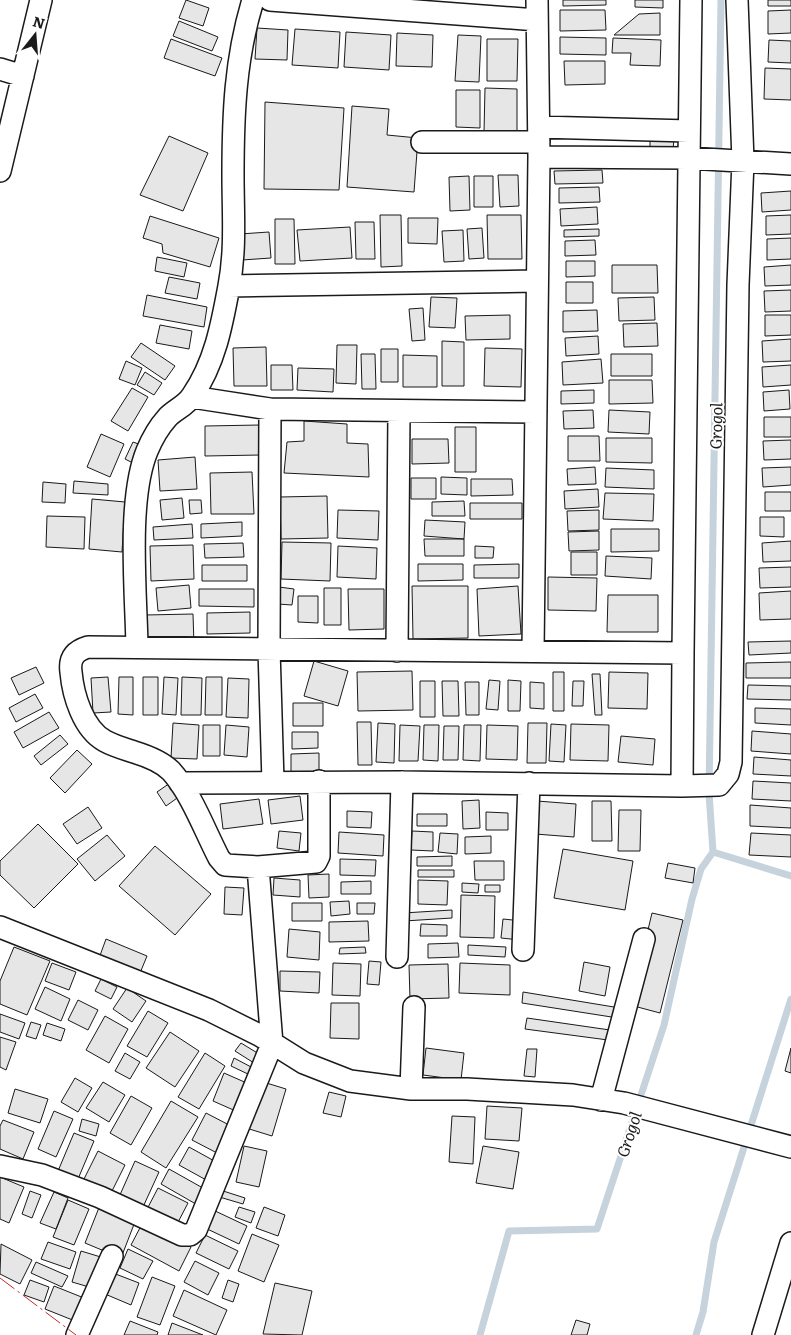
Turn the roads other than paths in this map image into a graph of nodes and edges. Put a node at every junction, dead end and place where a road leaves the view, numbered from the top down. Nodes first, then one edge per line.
1 (41, 0) edge
2 (252, 0) edge
3 (270, 0) edge
4 (691, 0) edge
5 (737, 0) edge
6 (389, 5) edge
7 (537, 10) edge
8 (0, 69) edge
9 (23, 76) junction
10 (689, 132) junction
11 (422, 142) dead end
12 (539, 142) junction
13 (693, 158) junction
14 (739, 162) junction
15 (791, 164) edge
16 (0, 171) edge
17 (538, 282) junction
18 (229, 286) junction
19 (192, 397) junction
20 (270, 408) junction
21 (399, 412) junction
22 (536, 412) junction
23 (136, 646) junction
24 (270, 649) junction
25 (397, 651) junction
26 (533, 651) junction
27 (683, 653) junction
28 (319, 781) junction
29 (273, 782) junction
30 (402, 782) junction
31 (529, 782) junction
32 (180, 783) junction
33 (682, 786) junction
34 (258, 867) junction
35 (0, 927) edge
36 (644, 939) dead end
37 (523, 950) dead end
38 (397, 957) dead end
39 (414, 1007) dead end
40 (272, 1044) junction
41 (411, 1089) junction
42 (601, 1100) junction
43 (791, 1147) edge
44 (0, 1166) edge
45 (791, 1243) edge
46 (112, 1256) dead end
47 (77, 1335) edge
48 (763, 1335) edge

1 - 9 street
2 - 18 street
3 - 6 street
4 - 10 street
5 - 14 street
6 - 7 street
7 - 12 street
8 - 9 street
9 - 16 street
10 - 12 street
10 - 13 street
11 - 12 street
12 - 13 street
12 - 17 street
13 - 14 street
13 - 27 street
14 - 15 street
14 - 33 street
17 - 18 street
17 - 22 street
18 - 19 street
19 - 20 street
19 - 23 street
20 - 21 street
20 - 24 street
21 - 22 street
21 - 25 street
22 - 26 street
23 - 24 street
23 - 32 street
24 - 25 street
24 - 29 street
25 - 26 street
26 - 27 street
27 - 33 street
28 - 29 street
28 - 30 street
28 - 34 street
29 - 32 street
30 - 31 street
30 - 38 street
31 - 33 street
31 - 37 street
32 - 34 street
34 - 40 street
35 - 40 street
36 - 42 street
39 - 41 street
40 - 41 street
40 - 44 street
41 - 42 street
42 - 43 street
45 - 48 street
46 - 47 street

